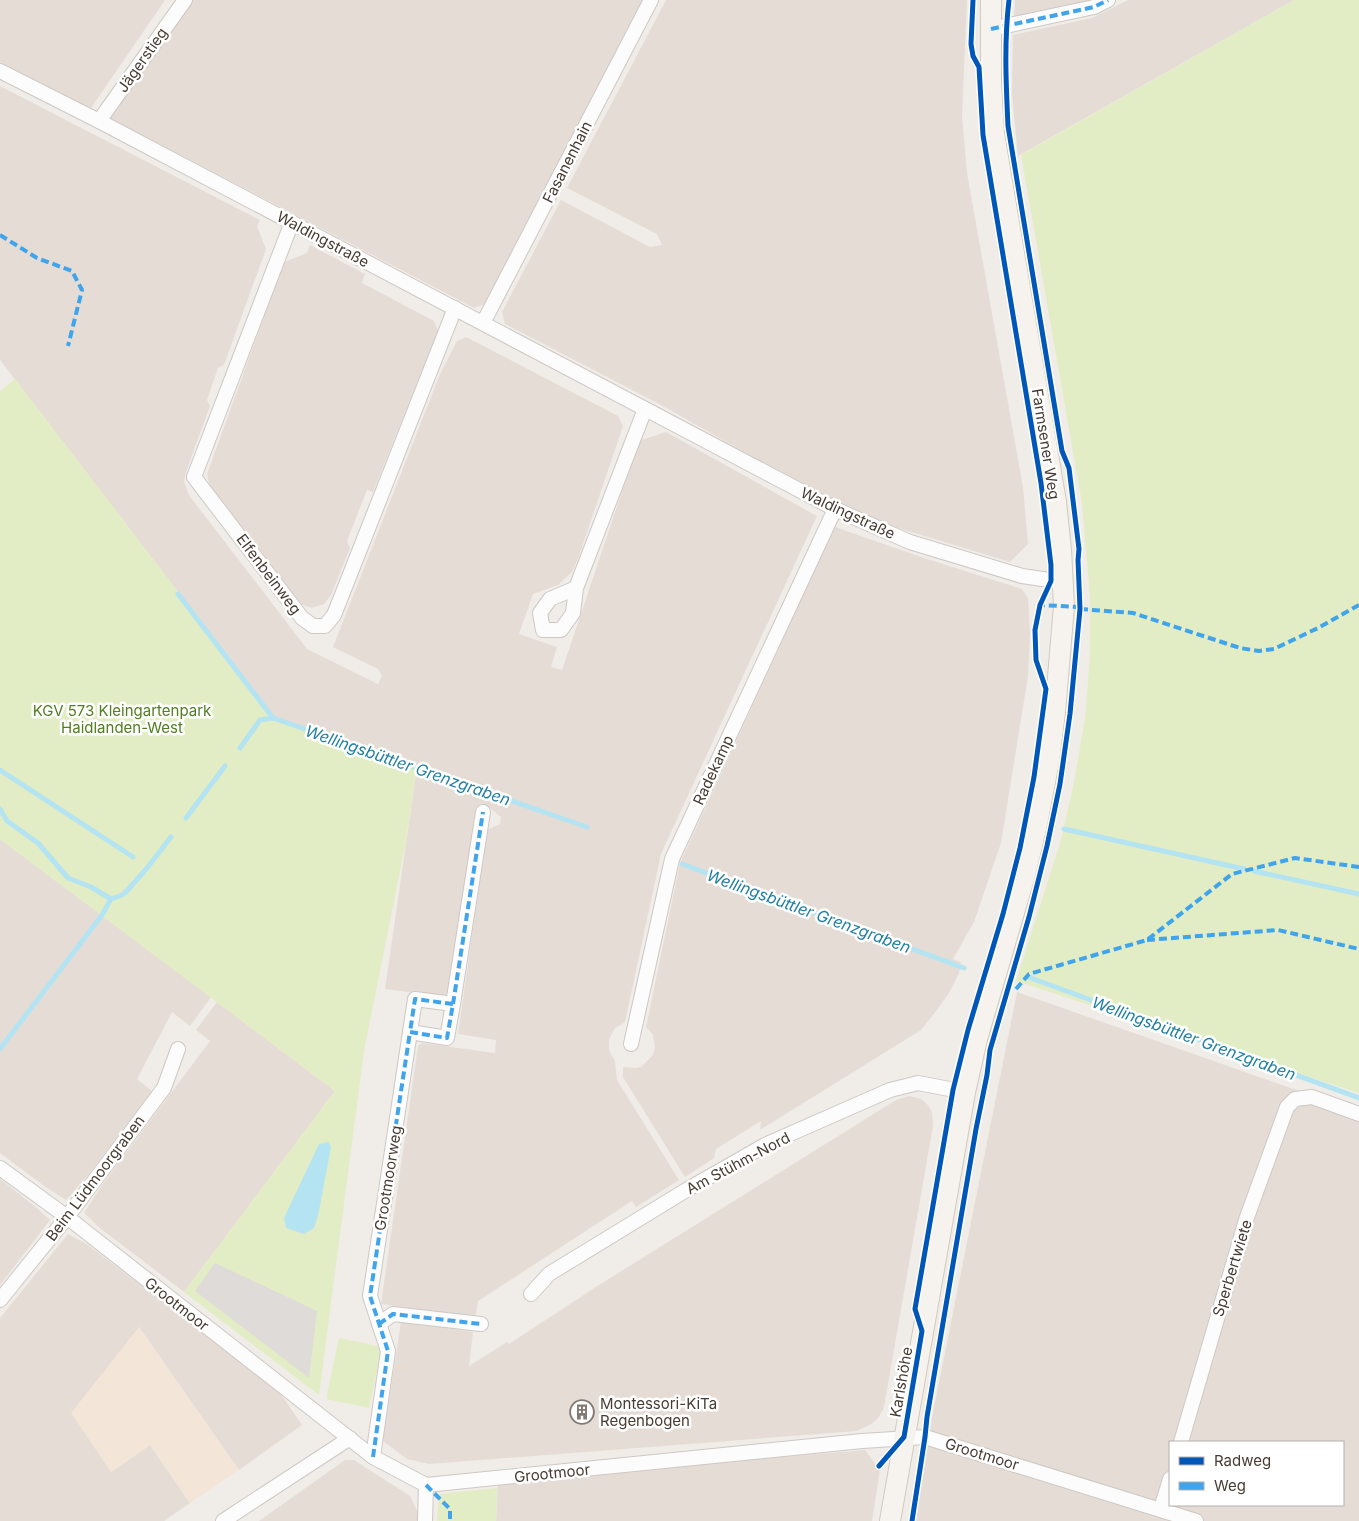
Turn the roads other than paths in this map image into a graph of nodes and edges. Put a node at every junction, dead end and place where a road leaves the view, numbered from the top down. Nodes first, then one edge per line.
1 (185, 0) edge
2 (651, 0) edge
3 (991, 0) edge
4 (1108, 0) edge
5 (991, 29) junction
6 (0, 71) edge
7 (99, 121) junction
8 (292, 222) junction
9 (455, 308) junction
10 (483, 323) junction
11 (645, 409) junction
12 (835, 508) junction
13 (1063, 582) junction
14 (576, 588) dead end
15 (483, 812) dead end
16 (996, 975) joint
17 (453, 1004) junction
18 (410, 1032) junction
19 (631, 1044) dead end
20 (178, 1049) dead end
21 (965, 1092) junction
22 (1359, 1114) edge
23 (0, 1168) edge
24 (67, 1217) junction
25 (532, 1294) dead end
26 (0, 1300) edge
27 (380, 1324) junction
28 (480, 1324) dead end
29 (904, 1437) junction
30 (350, 1438) junction
31 (1181, 1441) edge
32 (373, 1457) junction
33 (1169, 1482) edge
34 (426, 1486) junction
35 (1161, 1509) junction
36 (224, 1521) edge
37 (425, 1521) edge
38 (890, 1521) edge
39 (1196, 1521) edge

1 - 7 street, Jägerstieg
2 - 10 street, Fasanenhain
3 - 5 main road, Farmsener Weg
4 - 5 street
5 - 13 main road, Farmsener Weg
6 - 7 street, Waldingstraße
7 - 8 street, Waldingstraße
8 - 9 street, Waldingstraße
8 - 9 street, Elfenbeinweg
9 - 10 street, Waldingstraße
10 - 11 street, Waldingstraße
11 - 12 street, Waldingstraße
11 - 14 street
12 - 13 street, Waldingstraße
12 - 19 street, Radekamp
13 - 16 main road, Farmsener Weg
15 - 17 street
16 - 21 main road, Karlshöhe
17 - 18 street, Grootmoorweg
17 - 18 street
18 - 27 street, Grootmoorweg
20 - 24 street, Beim Lüdmoorgraben
21 - 25 street, Am Stühm-Nord
21 - 29 main road, Karlshöhe
22 - 31 street, Sperbertwiete
23 - 24 street, Grootmoor
24 - 26 street, Beim Lüdmoorgraben
24 - 30 street, Grootmoor
27 - 28 street
27 - 32 street, Grootmoorweg
29 - 34 street, Grootmoor
29 - 35 street, Grootmoor
29 - 38 main road, Karlshöhe
30 - 32 street, Grootmoor
30 - 36 street
32 - 34 street, Grootmoor
33 - 35 street
34 - 37 street
35 - 39 street, Grootmoor

